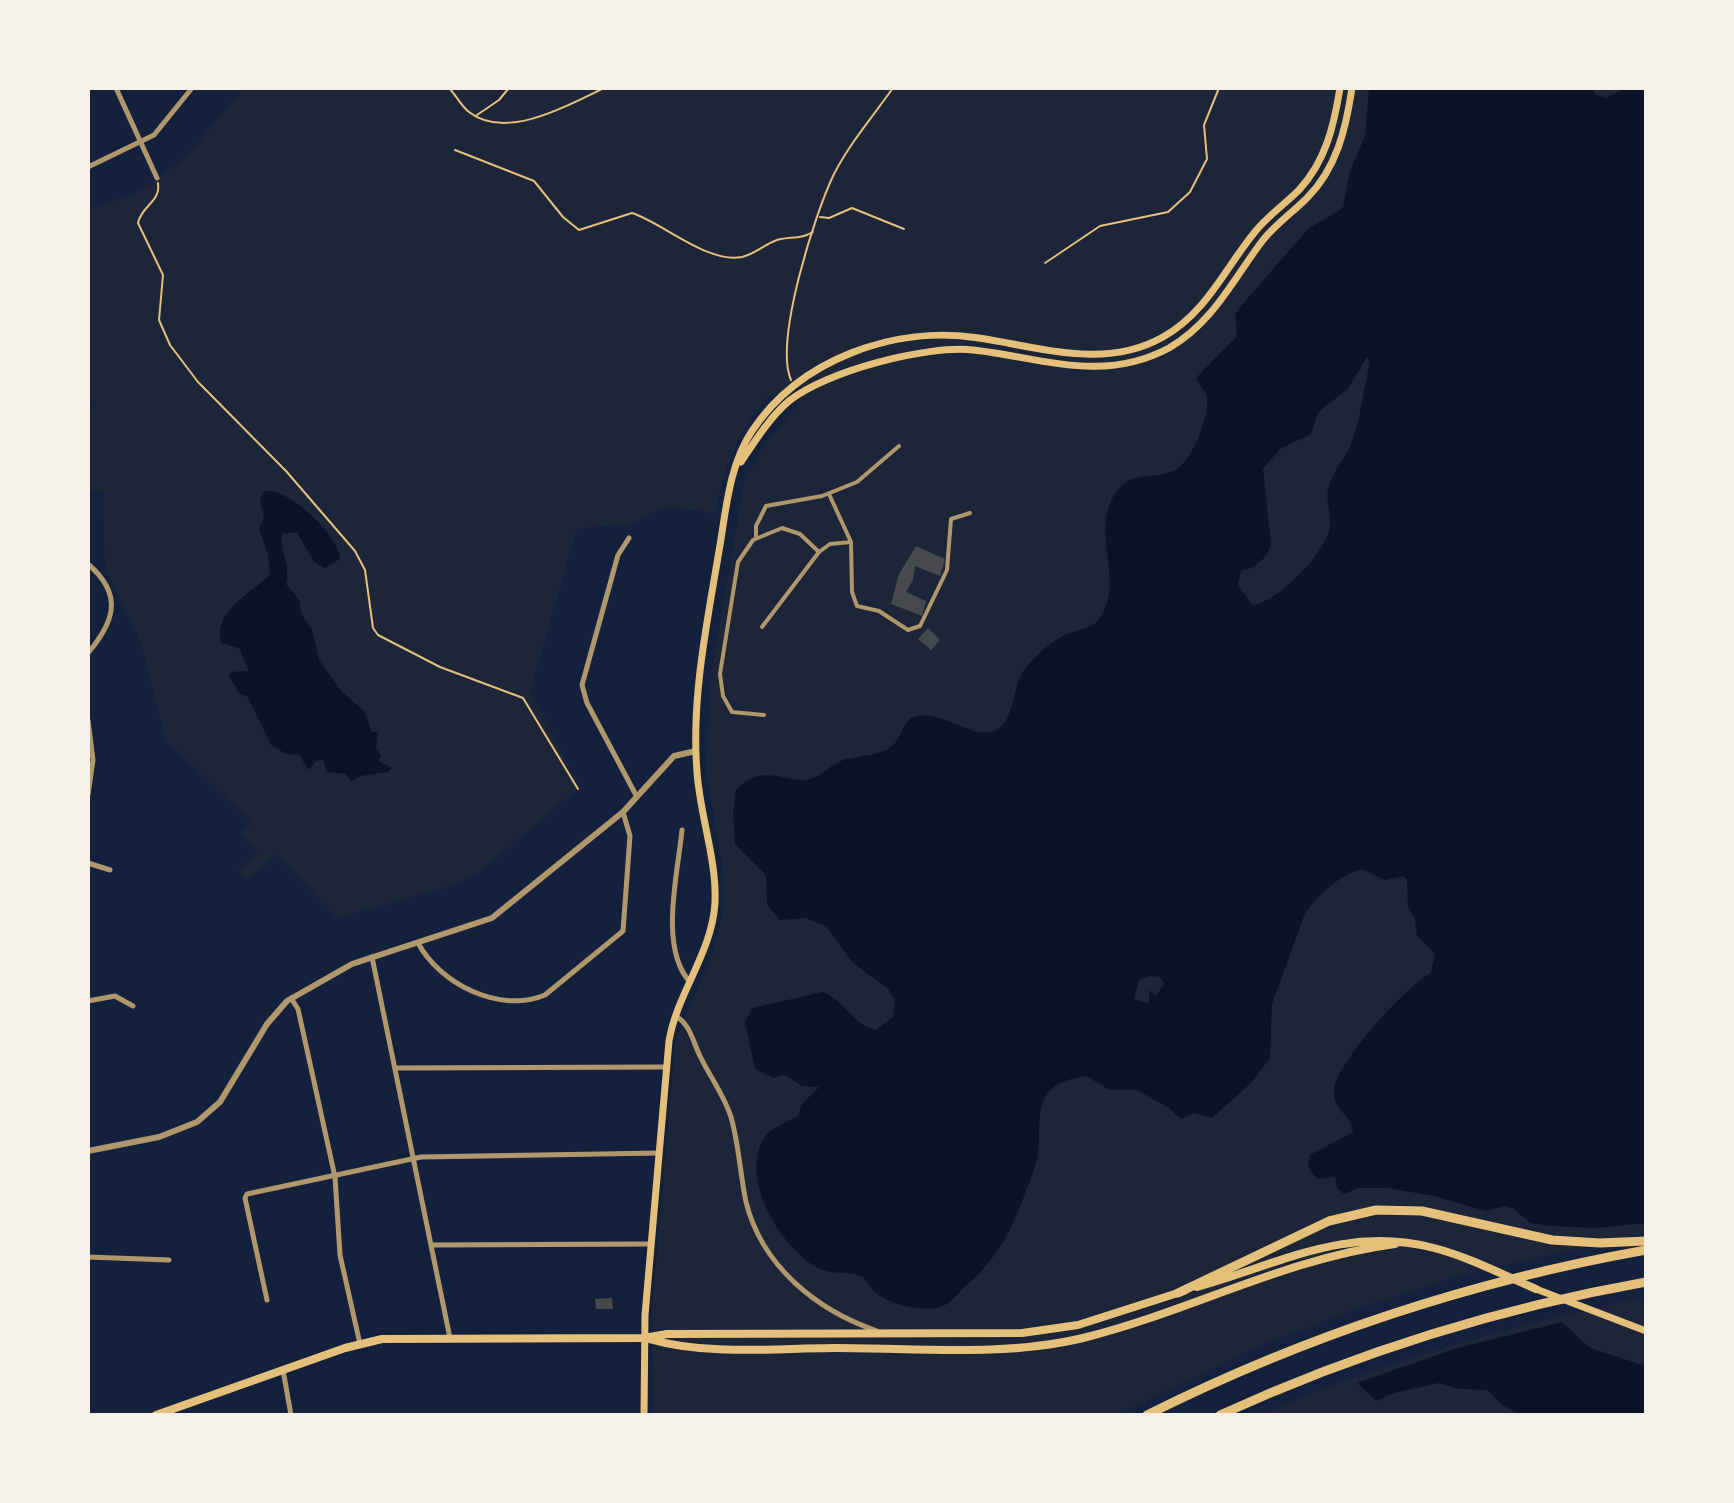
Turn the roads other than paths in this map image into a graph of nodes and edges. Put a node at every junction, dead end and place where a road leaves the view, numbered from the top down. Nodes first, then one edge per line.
1 (116, 88) edge
2 (192, 88) edge
3 (1340, 88) edge
4 (1352, 88) edge
5 (141, 143) junction
6 (88, 167) edge
7 (157, 178) road end
8 (899, 446) dead end
9 (737, 468) junction
10 (829, 494) junction
11 (970, 513) dead end
12 (629, 538) dead end
13 (756, 538) junction
14 (851, 542) junction
15 (819, 552) junction
16 (88, 564) edge
17 (762, 627) dead end
18 (88, 653) edge
19 (764, 715) dead end
20 (88, 720) edge
21 (696, 751) junction
22 (88, 795) edge
23 (637, 797) junction
24 (623, 812) junction
25 (682, 830) dead end
26 (88, 863) edge
27 (110, 870) dead end
28 (418, 943) junction
29 (372, 957) junction
30 (689, 981) junction
31 (291, 998) junction
32 (88, 1001) edge
33 (133, 1006) dead end
34 (675, 1016) junction
35 (666, 1067) junction
36 (395, 1068) junction
37 (88, 1151) edge
38 (659, 1153) junction
39 (414, 1158) junction
40 (334, 1174) junction
41 (1646, 1241) edge
42 (1405, 1243) junction
43 (650, 1244) junction
44 (431, 1245) junction
45 (1646, 1250) edge
46 (88, 1257) edge
47 (169, 1260) dead end
48 (1646, 1282) edge
49 (1536, 1289) joint
50 (1178, 1293) junction
51 (267, 1300) dead end
52 (1646, 1331) edge
53 (889, 1334) junction
54 (450, 1338) junction
55 (644, 1338) junction
56 (360, 1344) junction
57 (283, 1370) junction
58 (156, 1415) edge
59 (291, 1415) edge
60 (644, 1415) edge
61 (1147, 1415) edge
62 (1220, 1415) edge

1 - 5 street
2 - 5 street
3 - 9 main road
4 - 9 main road
5 - 6 street
5 - 7 street
8 - 10 street
9 - 21 main road
10 - 13 street
10 - 14 street
11 - 14 street
12 - 23 street
13 - 15 street
13 - 19 street
14 - 15 street
15 - 17 street
16 - 18 street
20 - 22 street
21 - 23 street
21 - 30 main road
23 - 24 street
24 - 28 street
24 - 28 street
25 - 30 street
26 - 27 street
28 - 29 street
29 - 31 street
29 - 36 street
30 - 34 main road
31 - 37 street
31 - 40 street
32 - 33 street
34 - 35 main road
34 - 53 street
35 - 36 street
35 - 38 main road
36 - 39 street
38 - 39 street
38 - 43 main road
39 - 40 street
39 - 44 street
40 - 51 street
40 - 56 street
41 - 50 highway
42 - 49 main road
42 - 50 main road
42 - 55 main road
43 - 44 street
43 - 55 main road
44 - 54 street
45 - 61 highway
46 - 47 street
48 - 62 highway
49 - 52 main road
50 - 53 main road
53 - 55 main road
54 - 55 main road
54 - 56 main road
55 - 60 main road
56 - 57 main road
57 - 58 main road
57 - 59 street

